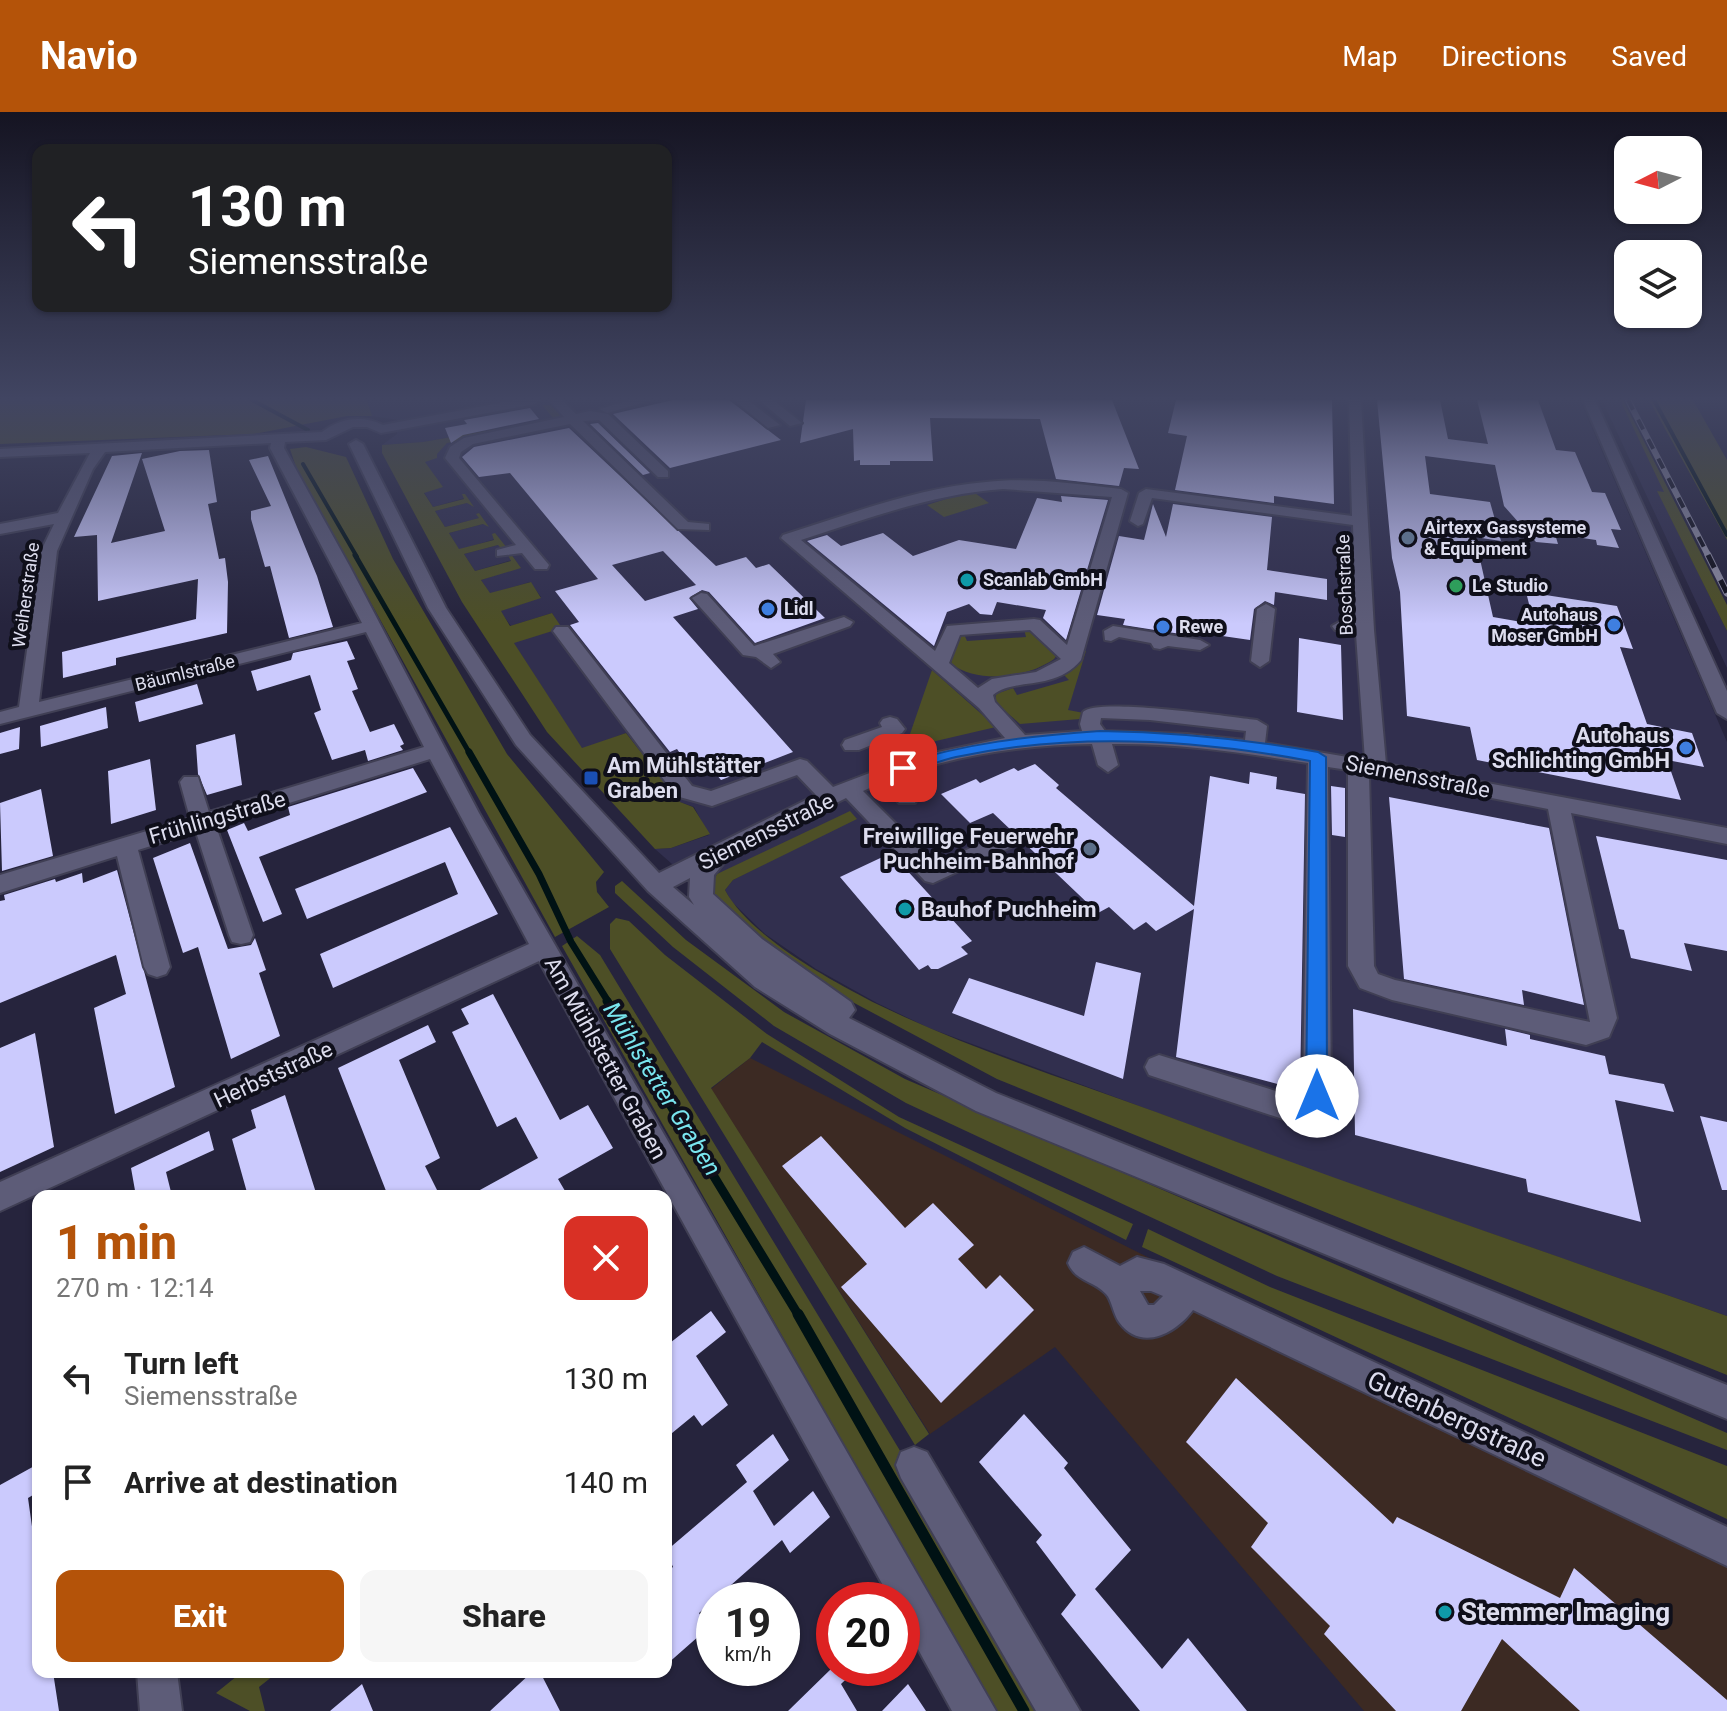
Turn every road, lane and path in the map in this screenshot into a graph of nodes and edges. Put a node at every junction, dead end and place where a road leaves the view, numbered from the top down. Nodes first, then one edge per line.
1 (83, 475) edge
2 (292, 475) edge
3 (371, 475) edge
4 (466, 475) edge
5 (639, 475) edge
6 (1358, 475) edge
7 (1622, 475) edge
8 (476, 487) junction
9 (458, 491) dead end
10 (491, 506) junction
11 (472, 511) dead end
12 (64, 517) junction
13 (1138, 521) dead end
14 (1263, 522) dead end
15 (509, 527) junction
16 (703, 527) dead end
17 (0, 529) edge
18 (487, 532) dead end
19 (1361, 540) junction
20 (526, 547) junction
21 (503, 553) dead end
22 (541, 565) dead end
23 (701, 598) dead end
24 (1266, 609) dead end
25 (844, 622) dead end
26 (370, 626) junction
27 (1341, 626) dead end
28 (1365, 630) junction
29 (562, 631) dead end
30 (1111, 636) dead end
31 (1200, 645) dead end
32 (1072, 660) junction
33 (1260, 661) dead end
34 (938, 666) junction
35 (998, 683) junction
36 (986, 704) junction
37 (28, 711) junction
38 (1727, 713) edge
39 (0, 718) edge
40 (1097, 736) junction
41 (1020, 742) junction
42 (852, 745) dead end
43 (435, 751) junction
44 (1318, 757) junction
45 (921, 762) junction
46 (1108, 765) dead end
47 (1367, 767) junction
48 (885, 775) junction
49 (191, 782) dead end
50 (841, 794) junction
51 (907, 798) dead end
52 (1558, 803) junction
53 (203, 821) junction
54 (1727, 836) edge
55 (1003, 841) dead end
56 (125, 844) junction
57 (725, 851) junction
58 (0, 884) edge
59 (656, 885) junction
60 (241, 935) dead end
61 (544, 948) junction
62 (157, 967) dead end
63 (1159, 1067) dead end
64 (986, 1102) junction
65 (38, 1189) edge
66 (32, 1190) edge
67 (0, 1197) edge
68 (1084, 1263) dead end
69 (1124, 1286) junction
70 (1187, 1291) junction
71 (1727, 1402) edge
72 (914, 1465) dead end
73 (1727, 1547) edge
74 (158, 1678) edge
75 (161, 1711) edge
76 (975, 1711) edge
77 (1059, 1711) edge

1 - 12 street, Weiherstraße
2 - 26 street, Am Mühlstetter Graben
3 - 59 street
4 - 8 street
5 - 16 street
6 - 19 street, Boschstraße
7 - 38 street
8 - 9 street
8 - 10 street
10 - 11 street
10 - 15 street
12 - 17 street
12 - 37 street, Weiherstraße
13 - 19 street
14 - 19 street
15 - 18 street
15 - 20 street
19 - 28 street, Boschstraße
20 - 21 street
20 - 22 street
23 - 25 street
24 - 33 street
26 - 37 street, Bäumlstraße
26 - 43 street, Am Mühlstetter Graben
27 - 28 street
28 - 47 street, Boschstraße
29 - 50 street
30 - 31 street
32 - 34 street
32 - 34 street
32 - 35 street
34 - 35 street
34 - 36 street
35 - 36 street
36 - 41 street
37 - 39 street, Bäumlstraße
40 - 41 street, Siemensstraße
40 - 44 street, Siemensstraße
40 - 46 street
41 - 45 street, Siemensstraße
42 - 45 street
43 - 53 street, Frühlingstraße
43 - 61 street, Am Mühlstetter Graben
44 - 47 street, Siemensstraße
44 - 63 street
45 - 48 street, Siemensstraße
47 - 52 street, Siemensstraße
47 - 52 street, Boschstraße
48 - 50 street, Siemensstraße
48 - 51 street
49 - 53 street
50 - 55 street
50 - 57 street, Siemensstraße
52 - 54 street, Siemensstraße
53 - 56 street, Frühlingstraße
53 - 60 street
56 - 58 street, Frühlingstraße
56 - 62 street
57 - 59 street, Siemensstraße
57 - 64 street
59 - 64 street
61 - 65 street, Herbststraße
61 - 76 street, Am Mühlstetter Graben
64 - 71 street
66 - 67 street, Herbststraße
68 - 69 street
69 - 70 street, Gutenbergstraße
69 - 70 street
70 - 73 street, Gutenbergstraße
72 - 77 street
74 - 75 street

